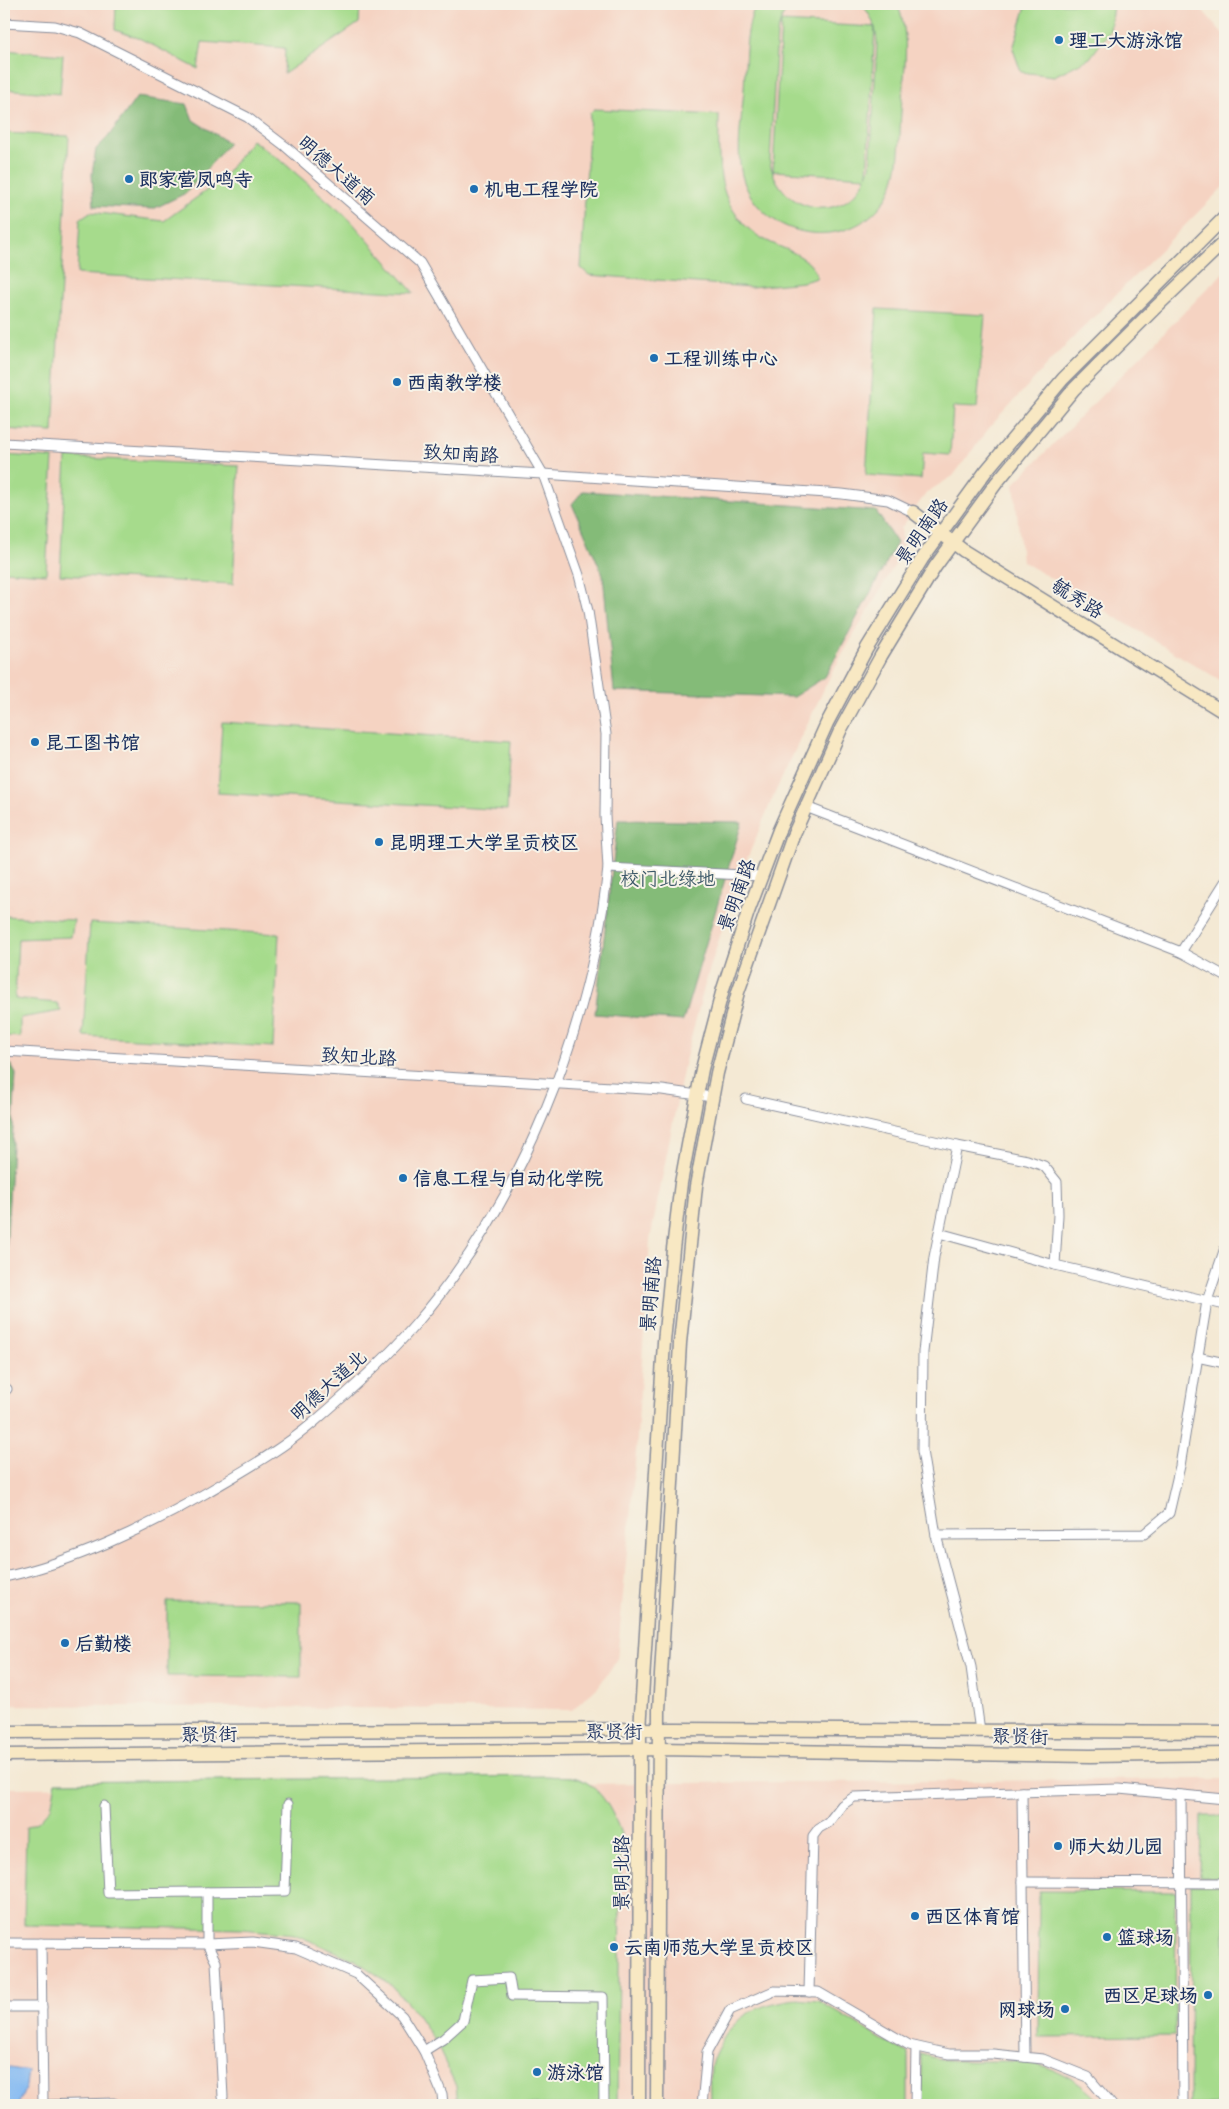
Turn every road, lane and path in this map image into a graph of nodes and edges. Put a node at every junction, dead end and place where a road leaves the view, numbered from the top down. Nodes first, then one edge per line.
1 (4, 23) edge
2 (1225, 217) edge
3 (1225, 241) edge
4 (4, 443) edge
5 (543, 474) junction
6 (913, 512) joint
7 (940, 534) junction
8 (953, 543) junction
9 (1225, 713) edge
10 (806, 806) junction
11 (608, 868) junction
12 (762, 876) junction
13 (1225, 882) edge
14 (1181, 952) junction
15 (1225, 976) edge
16 (4, 1051) edge
17 (556, 1084) junction
18 (697, 1095) junction
19 (712, 1097) junction
20 (746, 1099) dead end
21 (956, 1146) junction
22 (939, 1233) junction
23 (1225, 1248) edge
24 (1055, 1264) junction
25 (1207, 1301) junction
26 (1225, 1305) edge
27 (1197, 1357) junction
28 (1225, 1363) edge
29 (936, 1535) junction
30 (4, 1577) edge
31 (640, 1730) junction
32 (659, 1730) junction
33 (4, 1732) edge
34 (980, 1732) junction
35 (1225, 1732) edge
36 (659, 1749) junction
37 (640, 1750) junction
38 (1225, 1754) edge
39 (4, 1755) edge
40 (1022, 1792) junction
41 (1182, 1795) junction
42 (1225, 1799) edge
43 (288, 1804) dead end
44 (104, 1806) dead end
45 (1023, 1882) junction
46 (1225, 1883) edge
47 (1182, 1884) junction
48 (206, 1892) junction
49 (4, 1943) edge
50 (41, 1943) junction
51 (207, 1944) junction
52 (809, 1992) junction
53 (4, 2007) edge
54 (42, 2008) junction
55 (916, 2047) junction
56 (424, 2050) junction
57 (1024, 2057) junction
58 (223, 2097) dead end
59 (114, 2105) edge
60 (443, 2105) edge
61 (604, 2105) edge
62 (639, 2105) edge
63 (657, 2105) edge
64 (702, 2105) edge
65 (915, 2105) edge
66 (1112, 2105) edge
67 (1183, 2105) edge

1 - 5 street, 明德大道南
2 - 7 street, 景明南路
3 - 8 street, 景明南路
4 - 5 street, 致知南路
5 - 6 street, 致知南路
5 - 11 street, 明德大道南
6 - 7 street, 毓秀路
7 - 8 street, 毓秀路
7 - 12 street, 景明南路
8 - 9 street, 毓秀路
8 - 10 street, 景明南路
10 - 14 street
10 - 19 street, 景明南路
11 - 12 street
11 - 17 street, 明德大道北
12 - 18 street, 景明南路
13 - 14 street
14 - 15 street
16 - 17 street, 致知北路
17 - 18 street, 致知北路
17 - 30 street, 明德大道北
18 - 19 street, 致知北路
18 - 31 street, 景明南路
19 - 32 street, 景明南路
20 - 21 street
21 - 22 street
21 - 24 street
22 - 24 street
22 - 29 street
23 - 25 street
24 - 25 street
25 - 26 street
25 - 27 street
27 - 28 street
27 - 29 street
29 - 34 street
31 - 32 street, 聚贤街
31 - 33 street, 聚贤街
31 - 37 street, 景明北路
32 - 34 street, 聚贤街
32 - 36 street, 景明南路
34 - 35 street, 聚贤街
36 - 37 street, 聚贤街
36 - 38 street, 聚贤街
36 - 63 street, 景明北路
37 - 39 street, 聚贤街
37 - 62 street, 景明北路
40 - 41 street
40 - 45 street
40 - 52 street
41 - 42 street
41 - 47 street
43 - 48 street
44 - 48 street
45 - 47 street
45 - 57 street
46 - 47 street
47 - 67 street
48 - 51 street
49 - 50 street
50 - 51 street
50 - 54 street
51 - 56 street
51 - 58 street
52 - 55 street
52 - 64 street
53 - 54 street
54 - 59 street
55 - 57 street
55 - 65 street
56 - 60 street
56 - 61 street
57 - 66 street

